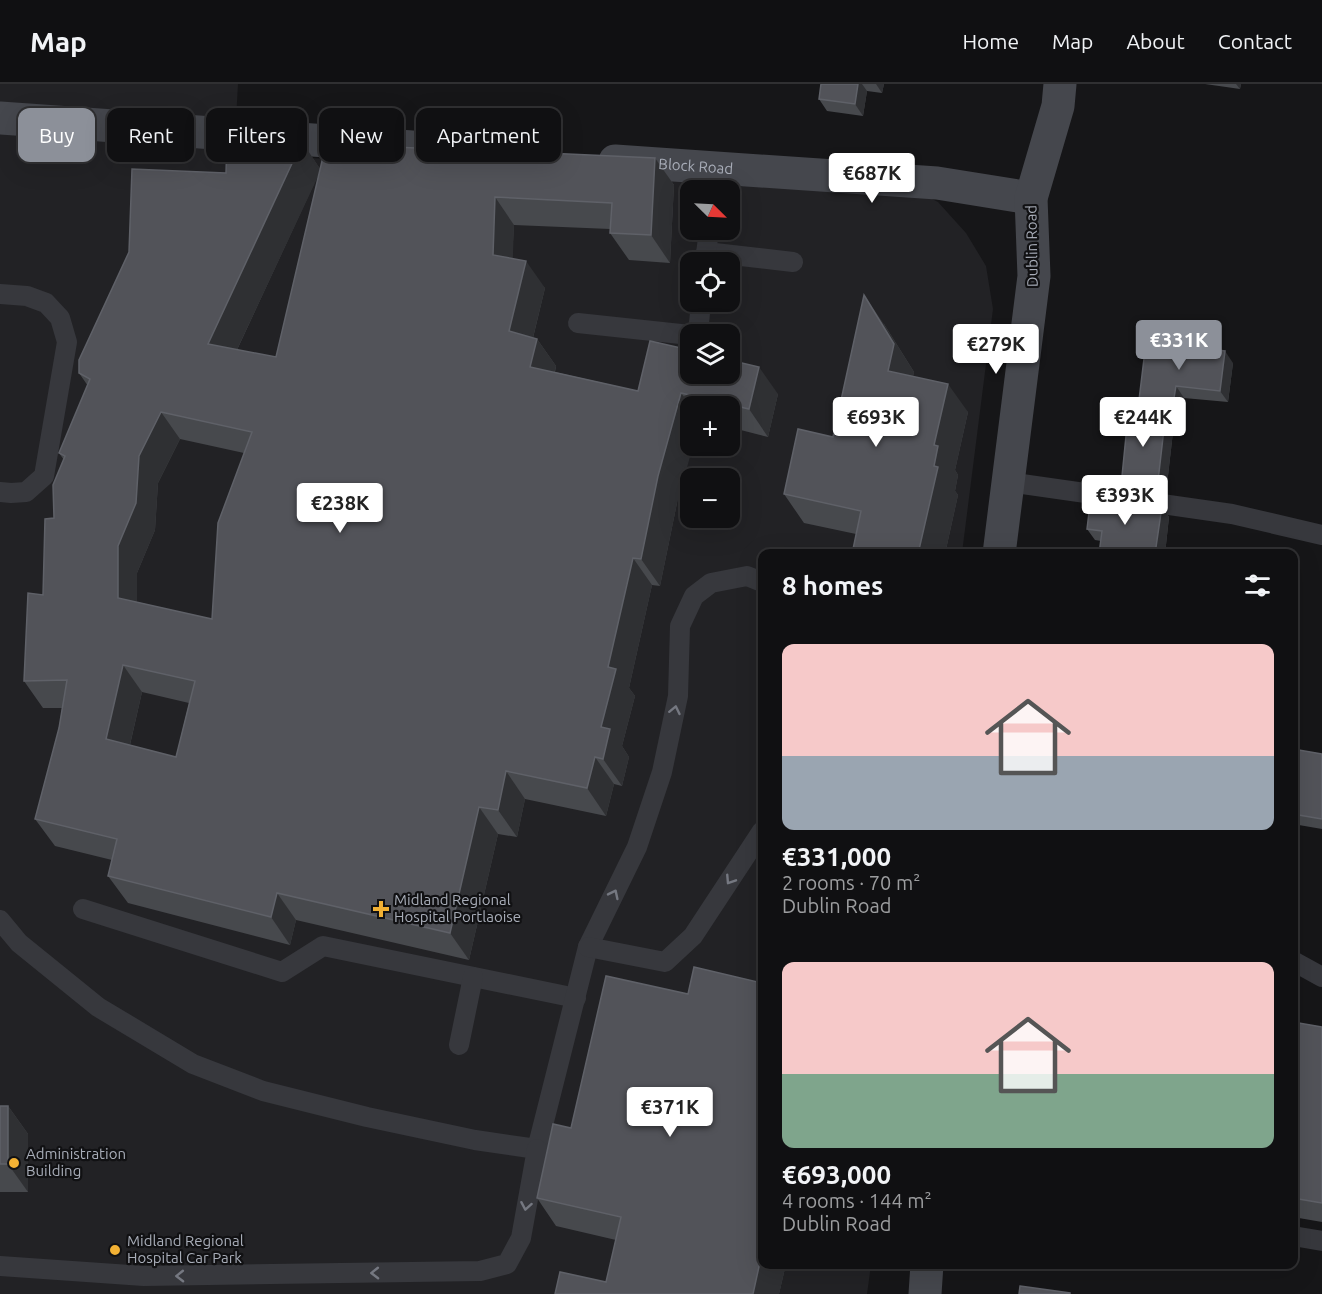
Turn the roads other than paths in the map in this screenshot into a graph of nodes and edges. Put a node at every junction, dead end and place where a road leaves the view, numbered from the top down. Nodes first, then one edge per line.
1 (1060, 84) edge
2 (0, 118) edge
3 (416, 147) edge
4 (586, 159) edge
5 (716, 179) edge
6 (1031, 198) junction
7 (740, 259) edge
8 (793, 262) dead end
9 (0, 294) edge
10 (578, 323) dead end
11 (680, 334) edge
12 (1008, 482) junction
13 (0, 492) edge
14 (1322, 535) edge
15 (1000, 549) edge
16 (758, 580) edge
17 (758, 837) edge
18 (83, 909) dead end
19 (0, 920) edge
20 (588, 947) junction
21 (1298, 964) edge
22 (473, 977) junction
23 (1322, 977) edge
24 (576, 998) junction
25 (459, 1045) dead end
26 (537, 1149) junction
27 (1298, 1237) edge
28 (1322, 1241) edge
29 (0, 1266) edge
30 (927, 1269) edge
31 (925, 1294) edge

1 - 6 street, Dublin Road
2 - 3 street
4 - 5 street, Block Road
5 - 6 street, Block Road
6 - 12 street, Dublin Road
7 - 8 lane
9 - 13 lane
10 - 11 lane
12 - 14 lane
12 - 15 street, Dublin Road
20 -> 16 lane
17 -> 20 lane
18 - 22 lane
19 - 26 lane
20 - 24 lane
21 - 23 lane
22 - 24 lane
22 - 25 lane
24 - 26 lane
26 -> 29 lane
27 - 28 lane
30 - 31 street

